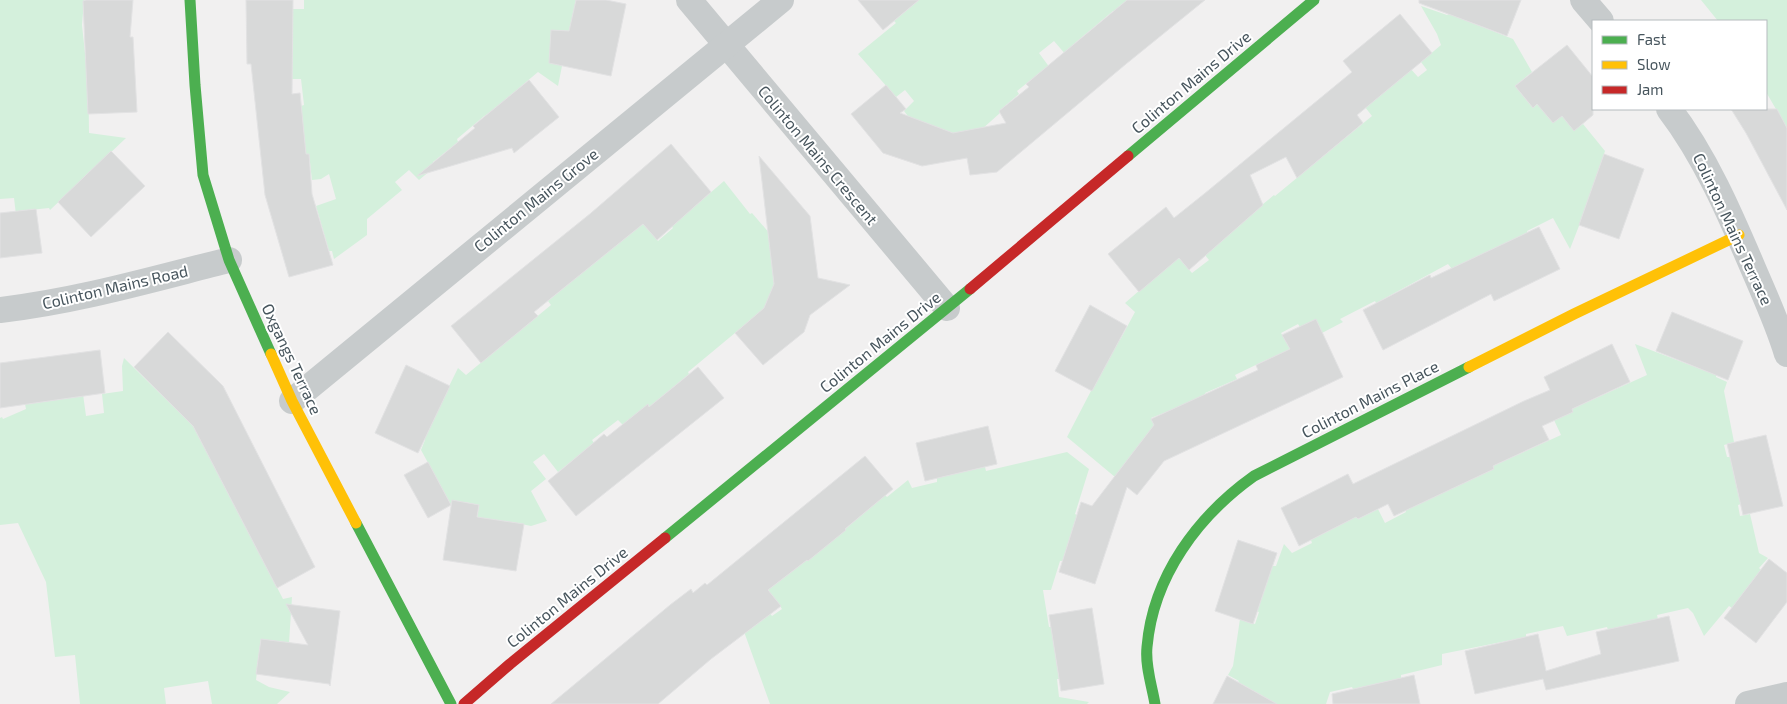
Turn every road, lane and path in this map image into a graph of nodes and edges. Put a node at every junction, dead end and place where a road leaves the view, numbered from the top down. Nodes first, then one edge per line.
1 (190, 0) edge
2 (689, 0) edge
3 (781, 0) edge
4 (1314, 0) edge
5 (1583, 0) edge
6 (1599, 20) edge
7 (726, 44) junction
8 (1669, 110) edge
9 (1739, 235) junction
10 (229, 260) junction
11 (947, 308) junction
12 (0, 310) edge
13 (1787, 354) edge
14 (292, 401) junction
15 (1787, 695) edge
16 (451, 704) edge
17 (464, 704) edge
18 (1155, 704) edge
19 (1748, 704) edge

1 - 10 street, Oxgangs Terrace
2 - 7 street, Colinton Mains Crescent
3 - 7 street, Colinton Mains Grove
4 - 11 street, Colinton Mains Drive
5 - 6 street
7 - 11 street, Colinton Mains Crescent
7 - 14 street, Colinton Mains Grove
8 - 9 street, Colinton Mains Terrace
9 - 13 street, Colinton Mains Terrace
9 - 18 street, Colinton Mains Place
10 - 12 street, Colinton Mains Road
10 - 14 street, Oxgangs Terrace
11 - 17 street, Colinton Mains Drive
14 - 16 street, Oxgangs Terrace
15 - 19 street

